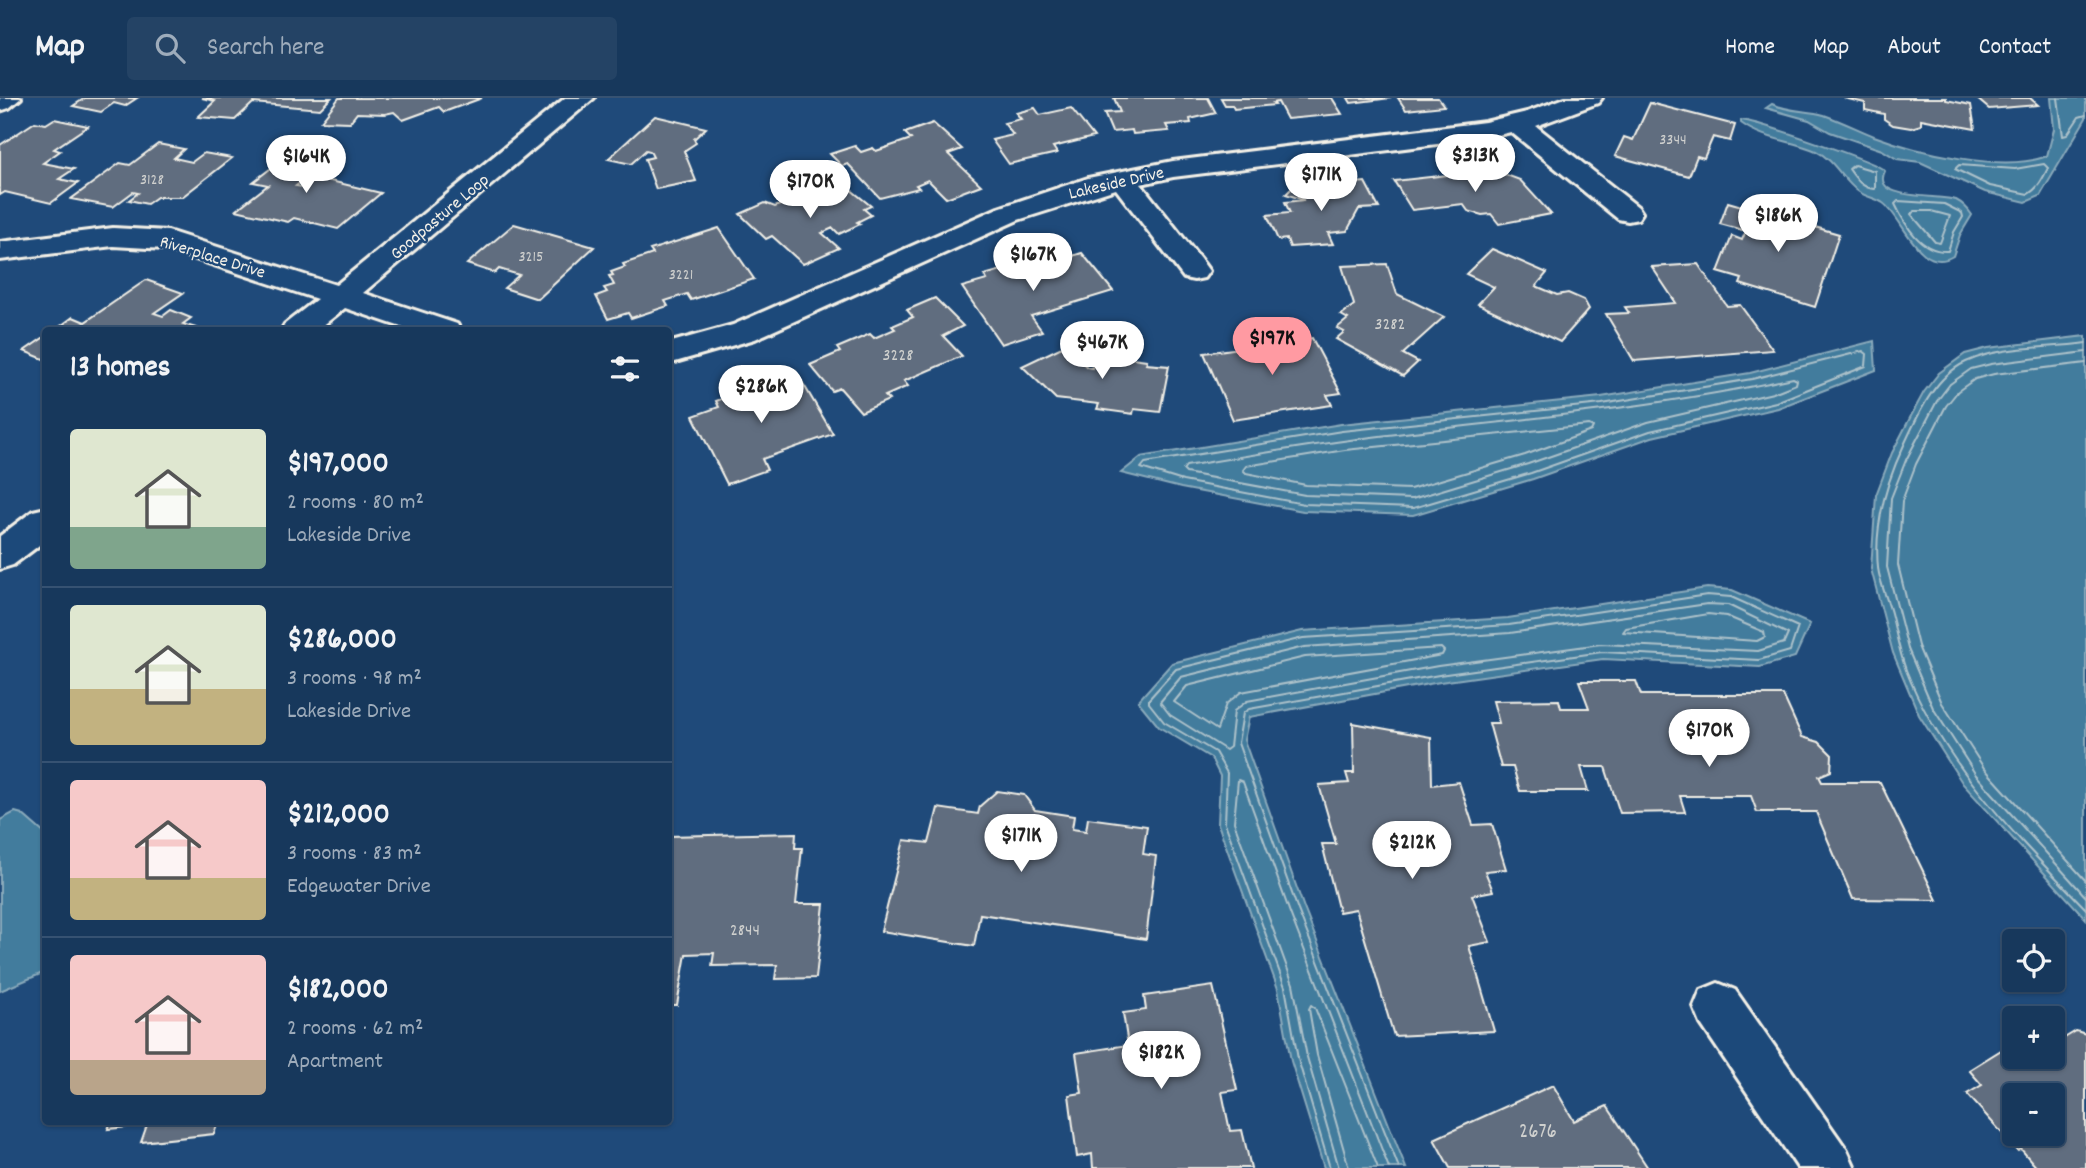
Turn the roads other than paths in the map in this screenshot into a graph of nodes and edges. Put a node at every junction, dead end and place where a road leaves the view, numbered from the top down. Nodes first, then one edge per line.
1 (8, 98) edge
2 (581, 98) edge
3 (1589, 98) edge
4 (0, 103) edge
5 (1516, 123) junction
6 (1122, 178) junction
7 (1628, 213) dead end
8 (0, 251) edge
9 (1194, 271) dead end
10 (339, 297) junction
11 (301, 327) edge
12 (433, 327) edge
13 (672, 353) edge
14 (42, 524) edge
15 (0, 555) edge
16 (1718, 1007) dead end
17 (1829, 1168) edge

1 - 4 street
2 - 10 street, Goodpasture Loop
3 - 5 street, Lakeside Drive
5 - 6 street, Lakeside Drive
5 - 7 street
6 - 9 street
6 - 13 street, Lakeside Drive
8 - 10 street, Riverplace Drive
10 - 11 street, Goodpasture Loop
10 - 12 street
14 - 15 street
16 - 17 street

